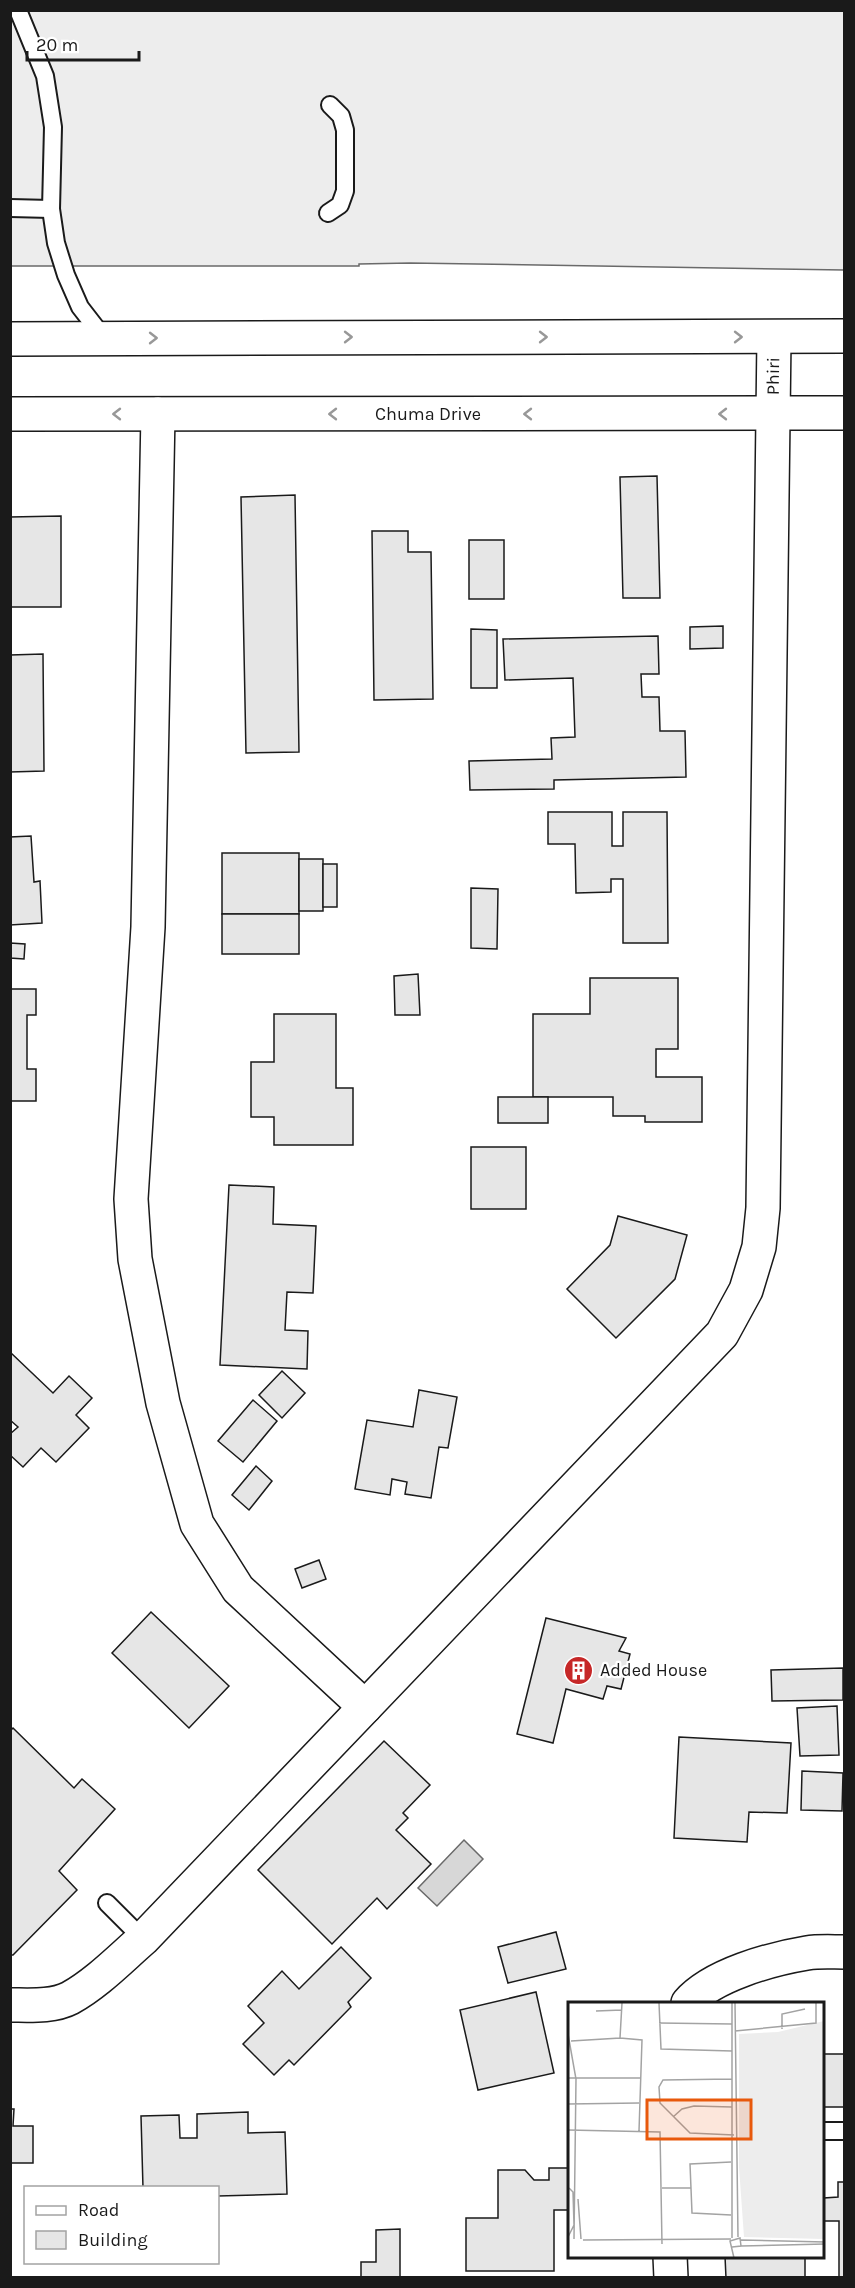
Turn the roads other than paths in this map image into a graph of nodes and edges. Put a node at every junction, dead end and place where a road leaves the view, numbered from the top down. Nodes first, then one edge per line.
1 (18, 10) edge
2 (330, 105) dead end
3 (10, 208) edge
4 (51, 209) junction
5 (328, 213) dead end
6 (844, 336) edge
7 (774, 337) junction
8 (104, 338) junction
9 (10, 339) edge
10 (844, 413) edge
11 (10, 414) edge
12 (158, 414) junction
13 (772, 414) junction
14 (365, 1707) junction
15 (107, 1903) dead end
16 (143, 1939) junction
17 (844, 1952) edge
18 (689, 2002) edge
19 (10, 2006) edge
20 (825, 2131) edge
21 (844, 2131) edge
22 (670, 2258) edge
23 (671, 2277) edge

1 - 4 lane
2 - 5 lane
3 - 4 lane
4 - 8 lane
6 - 7 street
8 -> 7 street
7 - 13 street, Phiri
8 - 9 street
10 - 13 street, Chuma Drive
12 -> 11 street, Chuma Drive
13 -> 12 street, Chuma Drive
12 - 14 street
13 - 14 street, Phiri
14 - 16 street, Phiri
15 - 16 lane
16 - 19 street, Phiri
17 - 18 street
20 - 21 lane
22 - 23 street

